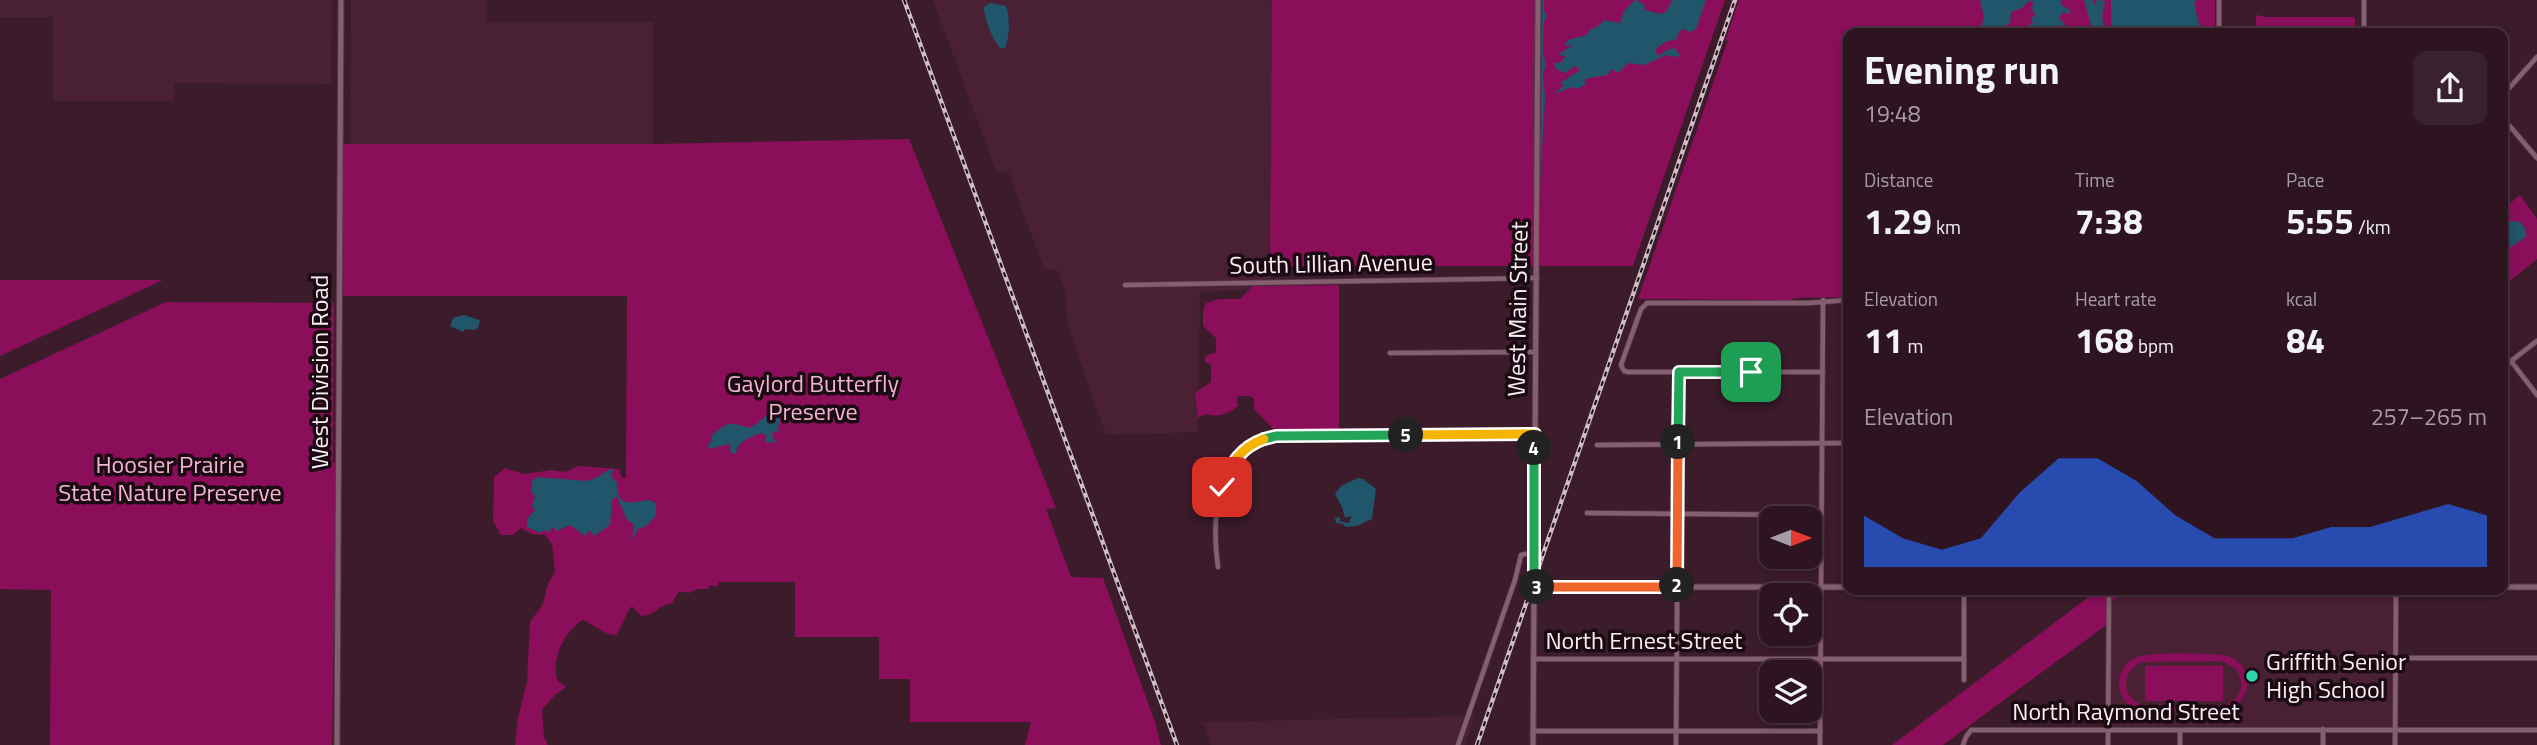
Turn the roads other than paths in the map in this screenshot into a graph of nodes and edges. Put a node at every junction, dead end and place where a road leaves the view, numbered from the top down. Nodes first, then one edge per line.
1 (341, 0) edge
2 (1538, 0) edge
3 (2219, 0) edge
4 (2364, 0) edge
5 (2219, 28) edge
6 (2364, 28) edge
7 (2537, 59) edge
8 (2508, 90) edge
9 (2508, 124) edge
10 (2537, 158) edge
11 (1536, 278) junction
12 (1125, 285) dead end
13 (1823, 300) junction
14 (1843, 300) edge
15 (2537, 341) edge
16 (1536, 352) junction
17 (1390, 354) dead end
18 (2511, 361) junction
19 (2508, 363) edge
20 (1679, 372) junction
21 (1823, 372) junction
22 (2537, 395) edge
23 (1535, 434) junction
24 (1678, 443) junction
25 (1822, 443) junction
26 (1843, 443) edge
27 (1597, 445) dead end
28 (1821, 506) edge
29 (1587, 513) dead end
30 (1677, 515) junction
31 (1759, 515) edge
32 (1534, 552) junction
33 (1218, 567) dead end
34 (1534, 587) junction
35 (1677, 587) junction
36 (1759, 587) edge
37 (1822, 587) edge
38 (1843, 587) edge
39 (2508, 587) edge
40 (2537, 587) edge
41 (1964, 595) edge
42 (2109, 595) edge
43 (2396, 595) edge
44 (1821, 646) edge
45 (2395, 658) junction
46 (2537, 658) edge
47 (1533, 659) junction
48 (1677, 659) junction
49 (1821, 659) junction
50 (1964, 659) junction
51 (1964, 680) dead end
52 (2323, 729) junction
53 (2108, 730) junction
54 (2180, 730) junction
55 (2395, 730) junction
56 (2537, 730) edge
57 (1533, 731) junction
58 (1676, 731) junction
59 (1820, 731) junction
60 (337, 745) edge
61 (1458, 745) edge
62 (1533, 745) edge
63 (1676, 745) edge
64 (1820, 745) edge
65 (1963, 745) edge
66 (2108, 745) edge
67 (2180, 745) edge
68 (2323, 745) edge
69 (2395, 745) edge

1 - 60 street, West Division Road
2 - 11 street, West Main Street
3 - 5 street
4 - 6 street
7 - 8 street
9 - 10 street
11 - 12 street, South Lillian Avenue
11 - 16 street, West Main Street
13 - 14 street
13 - 20 street
13 - 21 street
15 - 18 street
16 - 17 street
16 - 23 street, West Main Street
18 - 19 street
18 - 22 street
20 - 21 street
20 - 24 street
21 - 25 street
23 - 32 street, West Main Street
23 - 33 street
24 - 25 street
24 - 27 street
24 - 30 street
25 - 26 street
25 - 28 street
29 - 30 street
30 - 31 street
30 - 35 street
32 - 34 street, West Main Street
32 - 61 street
34 - 35 street
34 - 47 street, West Main Street
35 - 36 street
35 - 48 street
37 - 38 street
39 - 40 street
41 - 50 street
42 - 53 street
43 - 45 street
44 - 49 street
45 - 46 street
45 - 55 street
47 - 48 street, North Ernest Street
47 - 57 street, West Main Street
48 - 49 street, North Ernest Street
48 - 58 street
49 - 50 street, North Ernest Street
49 - 59 street
50 - 51 street
52 - 54 street, North Raymond Street
52 - 55 street, North Raymond Street
52 - 68 street
53 - 54 street, North Raymond Street
53 - 65 street, North Raymond Street
53 - 66 street
54 - 67 street
55 - 56 street, North Raymond Street
55 - 69 street
57 - 58 street
57 - 62 street, West Main Street
58 - 59 street
58 - 63 street
59 - 64 street

